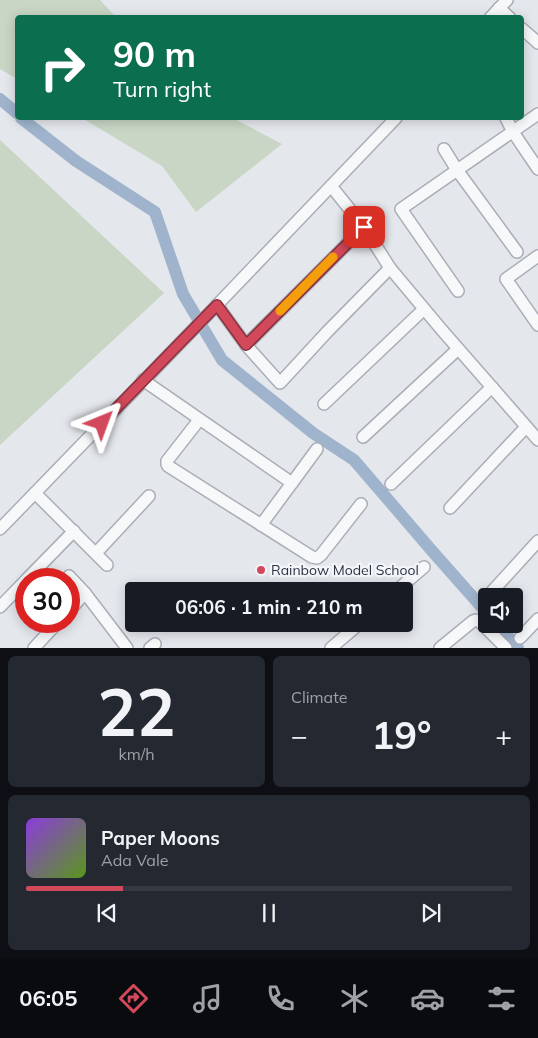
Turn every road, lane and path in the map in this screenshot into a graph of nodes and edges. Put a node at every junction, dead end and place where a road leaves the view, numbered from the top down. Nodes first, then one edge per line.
1 (503, 4) edge
2 (493, 15) edge
3 (524, 31) edge
4 (538, 43) edge
5 (538, 114) edge
6 (394, 120) edge
7 (507, 120) edge
8 (513, 132) junction
9 (444, 149) dead end
10 (538, 169) edge
11 (457, 170) junction
12 (331, 186) junction
13 (364, 227) junction
14 (517, 252) dead end
15 (538, 256) edge
16 (390, 268) junction
17 (458, 291) dead end
18 (217, 305) junction
19 (424, 309) junction
20 (538, 325) edge
21 (246, 345) junction
22 (458, 349) junction
23 (143, 380) junction
24 (492, 387) junction
25 (324, 404) dead end
26 (199, 420) junction
27 (526, 427) junction
28 (363, 437) dead end
29 (538, 440) edge
30 (317, 449) dead end
31 (292, 483) junction
32 (391, 484) dead end
33 (35, 493) junction
34 (149, 496) dead end
35 (361, 504) dead end
36 (450, 508) dead end
37 (261, 525) junction
38 (0, 529) edge
39 (74, 531) junction
40 (538, 541) edge
41 (96, 554) junction
42 (107, 565) dead end
43 (424, 567) dead end
44 (38, 568) edge
45 (406, 582) edge
46 (80, 588) edge
47 (495, 588) edge
48 (15, 591) edge
49 (85, 593) junction
50 (80, 599) edge
51 (0, 607) edge
52 (538, 619) edge
53 (350, 632) edge
54 (48, 633) edge
55 (520, 638) dead end
56 (43, 639) junction
57 (34, 648) edge
58 (51, 648) edge
59 (127, 648) edge
60 (331, 648) edge
61 (440, 648) edge
62 (506, 648) edge

1 - 2 street
3 - 4 street
5 - 8 street
6 - 12 street
7 - 8 street
8 - 10 street
8 - 11 street
9 - 11 street
11 - 14 street
11 - 17 street
12 - 13 street
12 - 18 street
13 - 16 street
13 - 21 street
15 - 20 street
16 - 19 street
16 - 21 street
18 - 21 street
18 - 23 street
19 - 22 street
19 - 25 street
22 - 24 street
22 - 28 street
23 - 26 street
23 - 33 street
24 - 27 street
24 - 32 street
26 - 31 street
26 - 37 street
27 - 29 street
27 - 36 street
30 - 31 street
31 - 37 street
33 - 38 street
33 - 39 street
34 - 41 street
35 - 37 street
39 - 41 street
39 - 44 street
40 - 47 street
41 - 42 street
43 - 45 street
46 - 49 street
48 - 51 street
49 - 50 street
49 - 59 street
52 - 55 street
53 - 60 street
54 - 56 street
56 - 57 street
56 - 58 street
61 - 62 street

